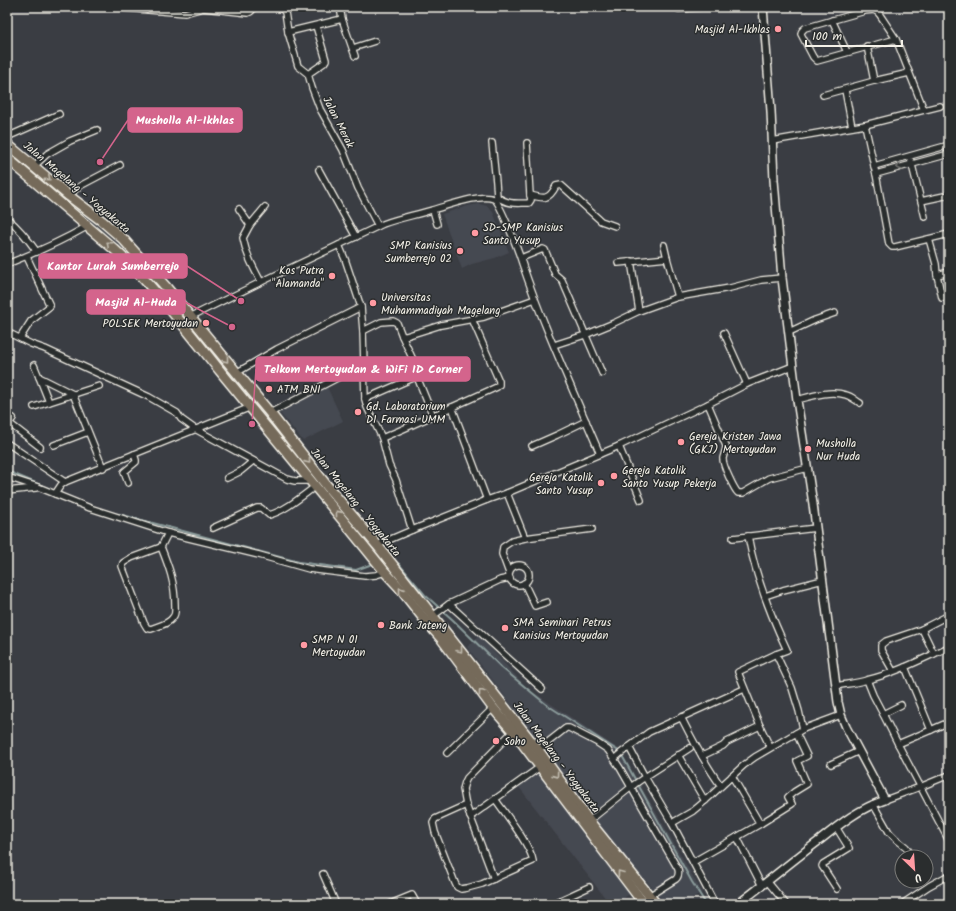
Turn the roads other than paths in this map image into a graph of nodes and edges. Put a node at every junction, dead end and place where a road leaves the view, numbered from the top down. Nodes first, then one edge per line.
1 (122, 7) edge
2 (253, 7) edge
3 (278, 7) edge
4 (340, 7) edge
5 (673, 7) edge
6 (702, 7) edge
7 (762, 7) edge
8 (342, 19) junction
9 (832, 20) junction
10 (316, 26) junction
11 (288, 32) junction
12 (896, 39) junction
13 (374, 41) dead end
14 (867, 46) junction
15 (353, 48) junction
16 (847, 52) junction
17 (356, 56) dead end
18 (909, 73) junction
19 (308, 74) junction
20 (874, 81) junction
21 (846, 90) junction
22 (823, 95) dead end
23 (940, 106) dead end
24 (924, 110) junction
25 (59, 114) dead end
26 (866, 125) junction
27 (852, 127) junction
28 (96, 130) dead end
29 (7, 137) edge
30 (772, 141) junction
31 (492, 143) dead end
32 (527, 143) dead end
33 (7, 144) edge
34 (949, 145) edge
35 (949, 154) edge
36 (910, 156) junction
37 (7, 158) edge
38 (912, 164) junction
39 (120, 165) dead end
40 (34, 166) junction
41 (874, 166) junction
42 (319, 170) dead end
43 (876, 174) junction
44 (530, 195) junction
45 (949, 195) edge
46 (69, 196) junction
47 (497, 199) junction
48 (921, 201) junction
49 (265, 207) dead end
50 (239, 209) dead end
51 (433, 210) junction
52 (925, 217) dead end
53 (7, 218) edge
54 (437, 224) dead end
55 (88, 226) junction
56 (250, 226) junction
57 (378, 226) junction
58 (616, 226) dead end
59 (949, 234) edge
60 (356, 237) junction
61 (929, 239) junction
62 (339, 245) junction
63 (664, 246) dead end
64 (37, 252) junction
65 (26, 257) junction
66 (521, 258) junction
67 (667, 258) junction
68 (631, 261) junction
69 (618, 263) dead end
70 (7, 264) edge
71 (949, 272) edge
72 (937, 275) junction
73 (782, 278) junction
74 (261, 282) junction
75 (678, 297) junction
76 (942, 298) dead end
77 (534, 299) junction
78 (361, 307) junction
79 (640, 311) junction
80 (835, 313) dead end
81 (190, 317) junction
82 (472, 319) junction
83 (363, 331) junction
84 (7, 332) edge
85 (789, 332) junction
86 (724, 333) dead end
87 (585, 335) junction
88 (402, 336) junction
89 (20, 338) junction
90 (212, 342) junction
91 (554, 345) junction
92 (201, 348) junction
93 (364, 364) junction
94 (34, 365) dead end
95 (793, 366) junction
96 (236, 373) junction
97 (602, 373) dead end
98 (417, 376) junction
99 (39, 377) junction
100 (747, 384) junction
101 (99, 386) dead end
102 (73, 394) junction
103 (365, 399) junction
104 (797, 400) junction
105 (50, 402) junction
106 (860, 403) dead end
107 (708, 404) junction
108 (34, 407) dead end
109 (251, 407) junction
110 (452, 407) junction
111 (270, 413) junction
112 (434, 416) junction
113 (586, 421) junction
114 (10, 423) edge
115 (195, 429) junction
116 (88, 432) junction
117 (382, 438) junction
118 (7, 443) edge
119 (54, 445) dead end
120 (532, 446) dead end
121 (619, 446) junction
122 (40, 447) dead end
123 (134, 454) junction
124 (600, 454) junction
125 (253, 461) junction
126 (103, 468) junction
127 (808, 468) junction
128 (7, 477) edge
129 (227, 478) dead end
130 (128, 482) dead end
131 (314, 483) junction
132 (63, 484) junction
133 (38, 488) junction
134 (7, 491) edge
135 (55, 493) junction
136 (507, 493) junction
137 (487, 500) junction
138 (641, 500) dead end
139 (214, 528) dead end
140 (816, 528) junction
141 (592, 529) dead end
142 (412, 530) junction
143 (168, 532) junction
144 (748, 536) junction
145 (524, 538) junction
146 (733, 538) dead end
147 (161, 547) junction
148 (379, 548) junction
149 (385, 572) junction
150 (510, 575) junction
151 (823, 580) junction
152 (524, 583) junction
153 (765, 596) junction
154 (547, 602) dead end
155 (447, 606) junction
156 (435, 615) junction
157 (949, 616) edge
158 (922, 629) junction
159 (444, 636) junction
160 (949, 647) edge
161 (776, 654) junction
162 (934, 654) junction
163 (905, 667) junction
164 (893, 671) junction
165 (867, 680) junction
166 (836, 686) junction
167 (542, 689) dead end
168 (744, 689) junction
169 (901, 705) dead end
170 (494, 708) junction
171 (883, 714) junction
172 (841, 715) junction
173 (682, 717) junction
174 (949, 722) edge
175 (760, 726) junction
176 (803, 729) junction
177 (931, 730) junction
178 (513, 731) junction
179 (796, 733) junction
180 (898, 744) junction
181 (628, 747) junction
182 (770, 747) junction
183 (690, 748) dead end
184 (538, 750) junction
185 (859, 751) junction
186 (447, 753) dead end
187 (678, 755) junction
188 (702, 756) junction
189 (614, 759) junction
190 (831, 764) dead end
191 (540, 767) junction
192 (949, 775) edge
193 (732, 776) junction
194 (638, 782) junction
195 (721, 786) junction
196 (920, 787) junction
197 (495, 799) junction
198 (885, 800) junction
199 (705, 801) junction
200 (873, 804) junction
201 (466, 805) junction
202 (470, 817) junction
203 (590, 821) junction
204 (672, 823) junction
205 (760, 824) junction
206 (836, 827) junction
207 (737, 837) junction
208 (949, 841) edge
209 (907, 849) edge
210 (693, 862) junction
211 (324, 874) dead end
212 (949, 875) edge
213 (494, 879) junction
214 (934, 880) edge
215 (765, 884) junction
216 (589, 887) dead end
217 (837, 889) dead end
218 (920, 889) edge
219 (649, 896) junction
220 (336, 904) edge
221 (390, 904) edge
222 (417, 904) edge
223 (554, 904) edge
224 (643, 904) edge
225 (656, 904) edge
226 (715, 904) edge
227 (738, 904) edge
228 (786, 904) edge
229 (902, 904) edge

1 - 2 street
3 - 11 street, Jalan Merak
4 - 8 street
5 - 6 street
7 - 30 street
8 - 10 street
8 - 15 street
9 - 12 street
9 - 16 street
9 - 16 street
10 - 11 street
10 - 19 street
11 - 19 street, Jalan Merak
12 - 14 street
12 - 18 street
13 - 15 street
14 - 16 street
14 - 20 street
15 - 17 street
18 - 20 street
18 - 24 street
19 - 57 street, Jalan Merak
20 - 21 street
21 - 22 street
21 - 27 street
23 - 24 street
24 - 26 street
25 - 29 street
26 - 27 street
26 - 41 street
27 - 30 street
28 - 40 street
30 - 73 street
31 - 47 street
32 - 44 street
33 - 40 highway, Jalan Magelang - Yogyakarta
34 - 36 street
35 - 38 street
36 - 38 street
36 - 41 street
37 - 55 highway, Jalan Magelang - Yogyakarta
38 -> 43 street
38 - 48 street
39 - 46 street
40 -> 46 highway, Jalan Magelang - Yogyakarta
41 - 43 street
42 - 60 street
43 - 61 street
44 - 47 street
44 - 58 street
45 - 48 street
46 - 81 highway, Jalan Magelang - Yogyakarta
47 - 51 street
47 - 66 street
48 - 52 street
49 - 56 street
50 - 56 street
51 - 54 street
51 - 57 street
53 - 64 street
55 - 64 street
92 -> 55 highway, Jalan Magelang - Yogyakarta
56 - 74 street
57 - 60 street
59 - 61 street
60 - 62 street
61 - 72 street
62 - 74 street
62 - 78 street
63 - 67 street
64 - 65 street
65 - 70 street
65 - 89 street
66 - 77 street
66 - 87 street
67 - 68 street
67 - 75 street
68 - 69 street
68 - 79 street
71 - 72 street
72 - 76 street
73 - 75 street
73 - 85 street
74 - 81 street
75 - 79 street
77 - 82 street
77 - 91 street
78 - 83 street
78 - 96 street
79 - 87 street
80 - 85 street
81 - 90 highway, Jalan Magelang - Yogyakarta
82 - 88 street
82 - 110 street
83 - 88 street
83 - 93 street
84 - 89 street
85 - 95 street
86 - 100 street
87 - 91 street
87 - 97 street
88 - 98 street
89 - 115 street
90 - 92 highway
90 -> 96 highway, Jalan Magelang - Yogyakarta
91 - 113 street
92 - 109 highway, Jalan Magelang - Yogyakarta
93 - 103 street
93 - 111 street
94 - 99 street
95 - 100 street
95 - 104 street
96 - 111 highway, Jalan Magelang - Yogyakarta
98 - 103 street
98 - 112 street
99 - 102 street
99 - 105 street
100 - 107 street
101 - 102 street
102 - 105 street
102 - 116 street
103 - 117 street
104 - 106 street
104 - 127 street
105 - 108 street
107 - 121 street
107 - 127 street
109 - 115 street
109 - 131 highway, Jalan Magelang - Yogyakarta
110 - 112 street
110 - 137 street
111 -> 148 highway, Jalan Magelang - Yogyakarta
112 - 117 street
113 - 120 street
113 - 124 street
114 - 122 street
115 - 123 street
115 - 125 street
116 - 119 street
116 - 126 street
117 - 142 street
118 - 132 street
121 - 124 street
121 - 138 street
123 - 126 street
123 - 130 street
124 - 136 street
125 - 129 street
125 - 131 street
126 - 132 street
127 - 140 street
128 - 133 street
131 - 139 street
149 -> 131 highway, Jalan Magelang - Yogyakarta
132 - 135 street
133 - 134 street
133 - 135 street
135 - 143 street
136 - 137 street
136 - 145 street
137 - 142 street
140 - 144 street
140 - 151 street
141 - 145 street
142 - 148 street
143 - 147 street
143 - 149 street
144 - 146 street
144 - 153 street
145 - 150 street
147 - 147 street
148 - 156 highway, Jalan Magelang - Yogyakarta
159 -> 149 highway, Jalan Magelang - Yogyakarta
150 - 152 street
150 - 152 street
150 - 155 street
151 - 153 street
151 - 166 street
152 - 154 street
153 - 161 street
155 - 156 street
155 - 167 street
156 - 159 highway, Jalan Magelang - Yogyakarta
157 - 158 street
158 - 162 street
158 - 164 street
170 -> 159 highway, Jalan Magelang - Yogyakarta
159 -> 184 highway, Jalan Magelang - Yogyakarta
160 - 162 street
161 - 168 street
161 - 176 street
162 - 163 street
163 - 164 street
163 - 177 street
164 - 165 street
165 - 166 street
165 - 171 street
166 - 172 street
168 - 173 street
168 - 175 street
169 - 171 street
170 - 178 highway, Jalan Magelang - Yogyakarta
170 - 186 street
171 - 180 street
172 - 176 street
172 - 185 street
173 - 181 street
173 - 188 street
174 - 177 street
175 - 182 street
175 - 188 street
176 - 179 street
177 - 180 street
178 - 191 highway, Jalan Magelang - Yogyakarta
178 - 201 street
179 - 182 street
179 - 205 street
180 - 196 street
181 - 189 street
181 - 194 street
182 - 193 street
183 - 187 street
184 - 189 street
184 -> 203 highway, Jalan Magelang - Yogyakarta
185 - 190 street
185 - 198 street
187 - 194 street
187 - 199 street
188 - 195 street
189 - 194 street
191 - 197 street
224 -> 191 highway, Jalan Magelang - Yogyakarta
192 - 196 street
193 - 195 street
193 - 205 street
194 - 203 street
194 - 204 street
194 - 219 street
195 - 199 street
196 - 198 street
196 - 208 street
197 - 202 street
197 - 213 street
198 - 200 street
199 - 204 street
200 - 206 street
200 - 209 street
201 - 202 street
201 - 213 street
202 - 213 street
203 - 219 highway, Jalan Magelang - Yogyakarta
204 - 210 street
205 - 207 street
206 - 215 street
206 - 217 street
207 - 210 street
207 - 215 street
210 - 226 street
211 - 220 street
212 - 214 street
215 - 227 street
215 - 228 street
216 - 223 street
218 - 229 street
219 - 225 highway, Jalan Magelang - Yogyakarta
221 - 222 street

